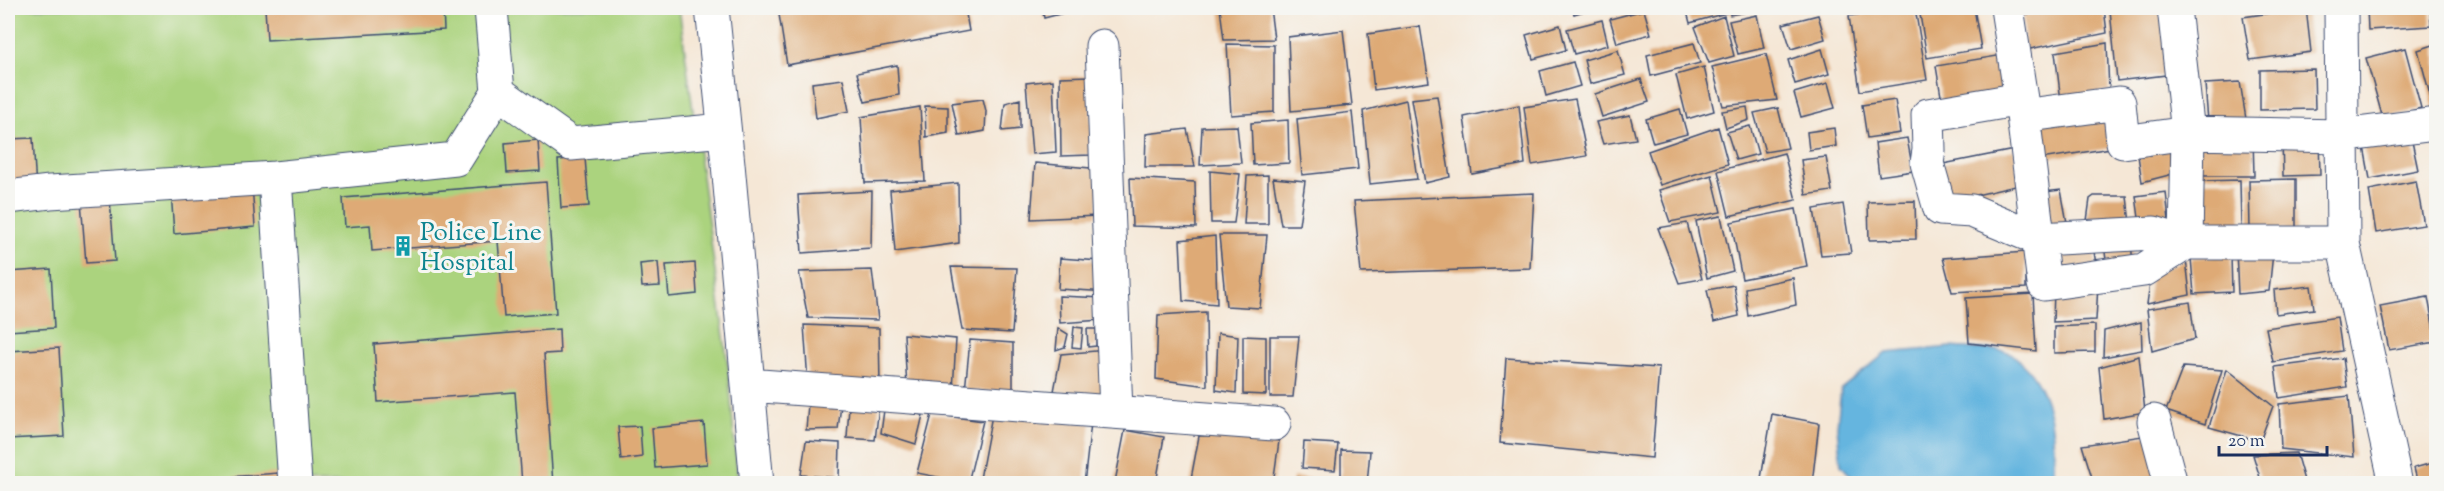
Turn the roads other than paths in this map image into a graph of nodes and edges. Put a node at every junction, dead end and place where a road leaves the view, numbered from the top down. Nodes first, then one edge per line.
1 (491, 8) edge
2 (711, 8) edge
3 (2007, 8) edge
4 (2174, 8) edge
5 (2341, 8) edge
6 (1102, 46) dead end
7 (498, 92) junction
8 (2022, 108) junction
9 (2436, 124) edge
10 (724, 130) junction
11 (2188, 133) junction
12 (2341, 136) junction
13 (275, 178) junction
14 (8, 197) edge
15 (2039, 239) junction
16 (2186, 243) junction
17 (2343, 243) junction
18 (748, 385) junction
19 (1116, 412) junction
20 (2154, 421) dead end
21 (1274, 424) dead end
22 (295, 483) edge
23 (758, 483) edge
24 (2171, 483) edge
25 (2396, 483) edge

1 - 7 street
2 - 10 street
3 - 8 street
4 - 11 street
5 - 12 street
6 - 19 street
7 - 10 street
7 - 13 street
8 - 11 street
8 - 15 street
8 - 15 street
9 - 12 street
10 - 18 street
11 - 12 street
11 - 16 street
12 - 17 street
13 - 14 street
13 - 22 street
15 - 16 street
15 - 16 street
16 - 17 street
17 - 25 street
18 - 19 street
18 - 23 street
19 - 21 street
20 - 24 street

